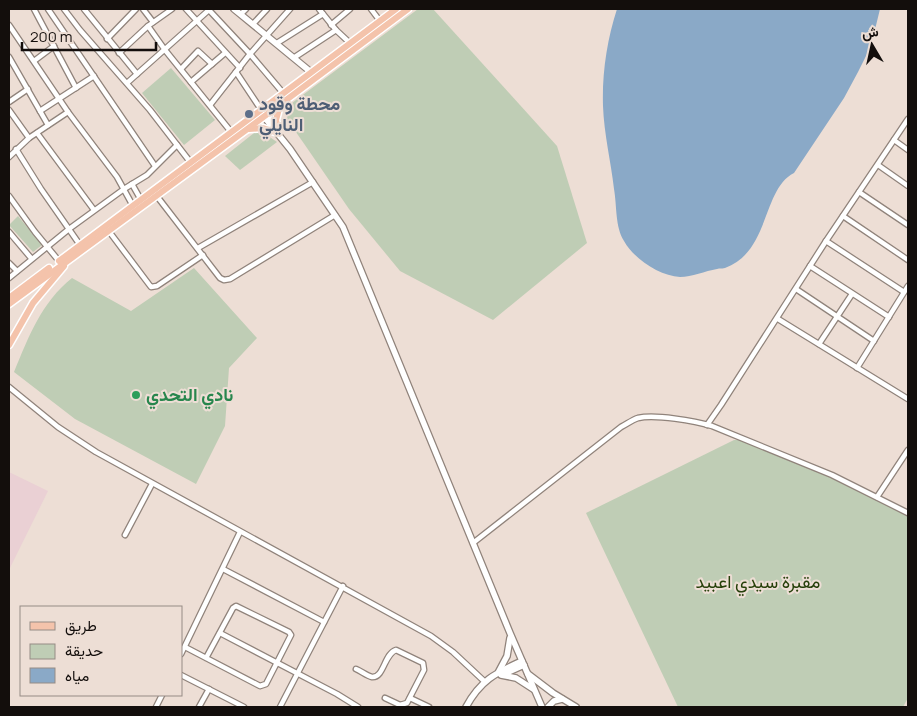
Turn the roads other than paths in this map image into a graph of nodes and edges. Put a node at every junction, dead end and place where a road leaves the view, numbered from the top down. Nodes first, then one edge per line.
1 (35, 9) edge
2 (48, 9) edge
3 (64, 9) edge
4 (84, 9) edge
5 (136, 9) edge
6 (143, 9) edge
7 (172, 9) edge
8 (186, 9) edge
9 (234, 9) edge
10 (246, 9) edge
11 (267, 9) edge
12 (290, 9) edge
13 (319, 9) edge
14 (350, 9) edge
15 (371, 9) edge
16 (396, 9) edge
17 (408, 9) edge
18 (210, 10) edge
19 (241, 14) junction
20 (323, 14) junction
21 (380, 21) junction
22 (153, 22) junction
23 (197, 22) junction
24 (253, 24) junction
25 (331, 25) junction
26 (148, 26) junction
27 (10, 28) edge
28 (336, 30) junction
29 (267, 35) junction
30 (107, 39) junction
31 (277, 43) junction
32 (350, 44) junction
33 (54, 46) junction
34 (164, 50) junction
35 (119, 53) junction
36 (226, 53) junction
37 (250, 54) junction
38 (9, 57) edge
39 (295, 57) junction
40 (34, 61) junction
41 (212, 64) junction
42 (240, 68) junction
43 (180, 69) junction
44 (236, 72) junction
45 (312, 73) junction
46 (137, 74) junction
47 (94, 76) junction
48 (191, 82) junction
49 (127, 83) junction
50 (76, 88) junction
51 (28, 89) junction
52 (284, 94) junction
53 (59, 99) junction
54 (9, 102) edge
55 (281, 103) junction
56 (210, 105) junction
57 (9, 110) edge
58 (40, 111) junction
59 (262, 111) junction
60 (68, 112) junction
61 (908, 119) edge
62 (48, 125) junction
63 (246, 130) junction
64 (277, 131) junction
65 (37, 133) junction
66 (232, 133) junction
67 (29, 138) junction
68 (894, 140) junction
69 (177, 145) junction
70 (16, 149) junction
71 (908, 150) edge
72 (9, 157) edge
73 (191, 163) junction
74 (878, 165) junction
75 (155, 166) junction
76 (313, 182) junction
77 (132, 184) junction
78 (908, 186) edge
79 (124, 189) junction
80 (860, 192) junction
81 (156, 195) junction
82 (9, 196) edge
83 (141, 200) junction
84 (133, 206) junction
85 (94, 210) junction
86 (335, 215) junction
87 (843, 216) junction
88 (908, 225) edge
89 (68, 229) junction
90 (108, 230) junction
91 (9, 232) edge
92 (826, 241) junction
93 (47, 246) junction
94 (80, 246) junction
95 (198, 248) junction
96 (203, 255) junction
97 (31, 258) junction
98 (64, 259) junction
99 (908, 260) edge
100 (9, 263) edge
101 (810, 266) junction
102 (55, 269) junction
103 (16, 271) junction
104 (9, 278) edge
105 (908, 286) edge
106 (796, 289) junction
107 (904, 292) junction
108 (852, 294) junction
109 (9, 298) edge
110 (9, 304) edge
111 (837, 317) junction
112 (889, 317) junction
113 (778, 319) junction
114 (9, 338) edge
115 (874, 341) junction
116 (819, 344) junction
117 (9, 345) edge
118 (857, 368) junction
119 (9, 387) edge
120 (908, 399) edge
121 (706, 425) junction
122 (908, 450) edge
123 (152, 484) junction
124 (877, 496) junction
125 (908, 513) edge
126 (240, 532) junction
127 (125, 535) dead end
128 (474, 543) junction
129 (222, 569) junction
130 (343, 586) junction
131 (324, 622) junction
132 (220, 633) junction
133 (510, 633) junction
134 (185, 647) junction
135 (182, 652) edge
136 (206, 658) junction
137 (278, 663) junction
138 (523, 663) junction
139 (356, 669) dead end
140 (298, 673) junction
141 (498, 674) junction
142 (528, 674) junction
143 (182, 676) edge
144 (484, 681) junction
145 (209, 689) junction
146 (536, 693) junction
147 (386, 698) dead end
148 (410, 698) junction
149 (562, 699) junction
150 (236, 705) edge
151 (199, 707) edge
152 (244, 707) edge
153 (280, 707) edge
154 (358, 707) edge
155 (429, 707) edge
156 (466, 707) edge
157 (542, 707) edge
158 (548, 707) edge
159 (576, 707) edge

1 - 33 street
2 - 47 street
3 - 49 street
4 - 30 street
5 - 30 street
6 - 22 street
7 - 22 street
8 - 23 street
9 - 19 main road
10 - 19 street
11 - 24 street
12 - 29 street
13 - 20 street
14 - 25 street
15 - 21 street
16 - 21 main road
17 - 55 main road
18 - 23 street
18 - 37 street
19 - 24 main road
20 - 25 street
20 - 31 street
21 - 32 main road
22 - 26 street
23 - 34 street
23 - 36 street
24 - 29 main road
25 - 28 street
26 - 34 street
26 - 35 street
27 - 40 street
28 - 32 street
28 - 39 street
29 - 31 main road
29 - 37 street
30 - 35 street
31 - 39 main road
32 - 45 main road
33 - 40 street
33 - 50 street
34 - 43 street
34 - 46 street
35 - 46 street
36 - 41 street
36 - 42 street
37 - 42 street
37 - 52 street
38 - 51 street
39 - 45 main road
40 - 53 street
41 - 43 street
41 - 48 street
42 - 44 street
43 - 48 street
44 - 56 street
44 - 59 street
45 - 52 main road
46 - 49 street
47 - 50 street
47 - 75 street
48 - 56 street
49 - 69 street
50 - 53 street
51 - 54 street
51 - 58 street
52 - 59 main road
53 - 58 street
53 - 60 street
55 - 59 main road
55 - 64 main road
56 - 66 street
57 - 67 street
58 - 62 street
59 - 63 main road
59 - 64 main road
59 - 66 main road
60 - 62 street
60 - 79 street
61 - 68 street
62 - 65 street
63 - 64 main road
63 - 81 main road
64 - 76 main road
65 - 67 street
65 - 85 street
66 - 73 main road
67 - 70 street
68 - 71 street
68 - 74 street
69 - 73 street
69 - 75 street
70 - 72 street
70 - 89 street
73 - 83 main road
74 - 78 street
74 - 80 street
75 - 77 street
76 - 86 main road
76 - 95 street
77 - 79 street
77 - 83 street
79 - 84 street
79 - 85 street
80 - 87 street
80 - 88 street
81 - 90 main road
81 - 95 street
82 - 93 street
83 - 84 main road
84 - 94 main road
85 - 89 street
86 - 96 street
86 - 128 main road
87 - 92 street
87 - 99 street
89 - 93 street
89 - 94 street
90 - 96 street
90 - 98 main road
91 - 97 street
92 - 101 street
92 - 107 street
93 - 97 street
93 - 98 street
94 - 98 main road
95 - 96 street
97 - 103 street
98 - 102 main road
98 - 109 main road
98 - 117 main road
100 - 103 street
101 - 106 street
101 - 108 street
102 - 110 main road
102 - 114 main road
103 - 104 street
105 - 107 street
106 - 111 street
106 - 113 street
107 - 112 street
108 - 111 street
108 - 112 street
111 - 115 street
111 - 116 street
112 - 115 street
113 - 116 street
113 - 121 street
115 - 118 street
116 - 118 street
118 - 120 street
119 - 123 street
121 - 124 street
121 - 128 street
122 - 124 street
123 - 126 street
123 - 127 street
124 - 125 street
126 - 129 street
126 - 130 street
128 - 133 main road
129 - 131 street
129 - 134 street
130 - 131 street
130 - 144 street
131 - 140 street
132 - 136 street
132 - 137 street
132 - 137 street
133 - 138 main road
133 - 141 main road
134 - 135 street
134 - 136 street
136 - 137 street
137 - 140 street
138 - 141 main road
138 - 142 main road
139 - 148 street
140 - 153 street
140 - 154 street
141 - 144 main road
141 - 146 main road
142 - 146 main road
142 - 149 main road
143 - 145 street
144 - 156 main road
145 - 150 street
145 - 151 street
146 - 157 main road
147 - 148 street
148 - 155 street
149 - 158 main road
149 - 159 main road
150 - 152 street

